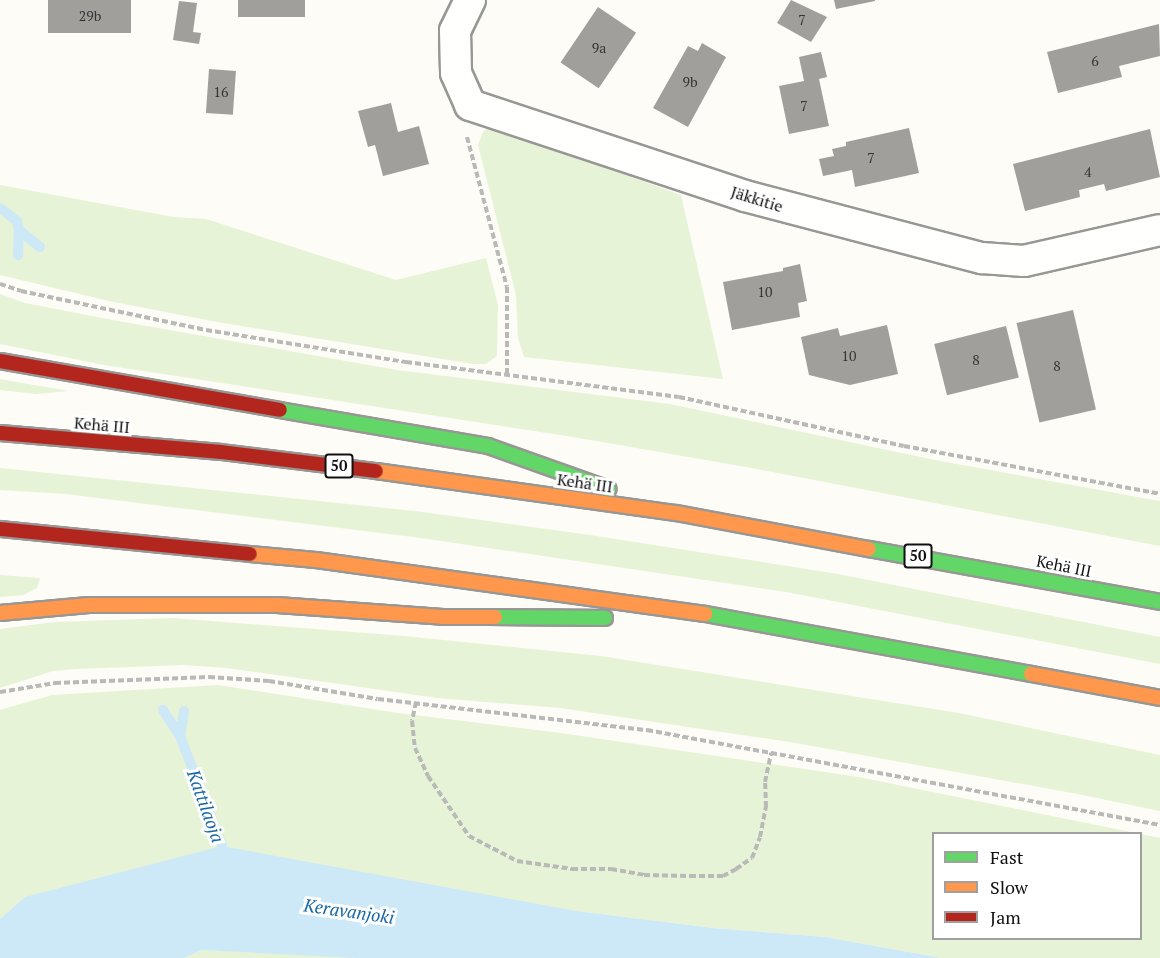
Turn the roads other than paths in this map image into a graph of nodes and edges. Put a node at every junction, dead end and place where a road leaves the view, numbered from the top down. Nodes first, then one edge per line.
1 (470, 0) edge
2 (1160, 230) edge
3 (0, 361) edge
4 (0, 434) edge
5 (676, 513) junction
6 (0, 530) edge
7 (1160, 602) edge
8 (0, 613) edge
9 (730, 618) junction
10 (1160, 698) edge

1 - 2 street, Jäkkitie
3 - 5 highway
4 - 5 highway, Kehä III / 50
5 - 7 highway, Kehä III / 50
6 - 9 highway
8 - 9 highway
9 - 10 highway

